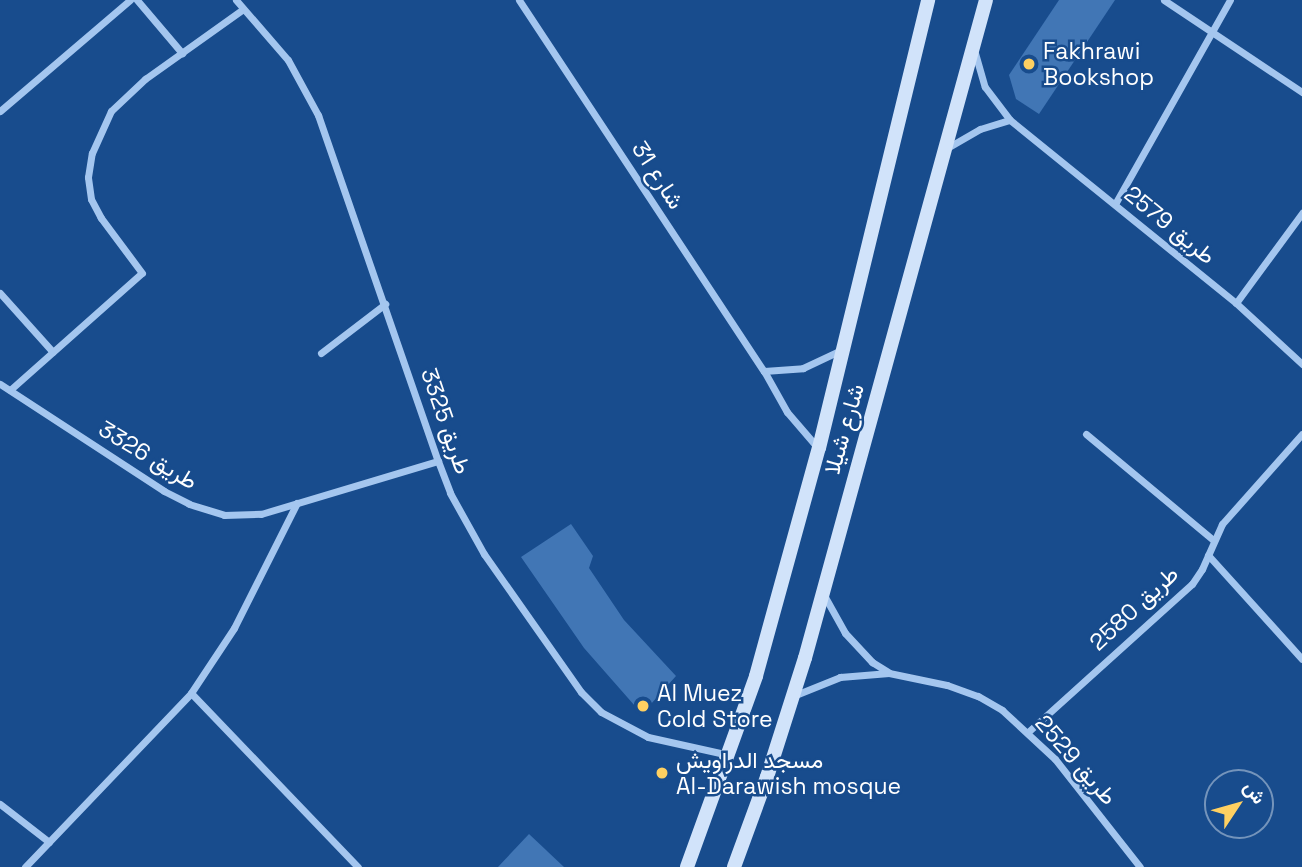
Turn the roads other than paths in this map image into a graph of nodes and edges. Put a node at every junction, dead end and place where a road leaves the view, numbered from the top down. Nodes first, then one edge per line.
1 (130, 0) edge
2 (137, 0) edge
3 (236, 0) edge
4 (519, 0) edge
5 (929, 0) edge
6 (986, 0) edge
7 (1164, 0) edge
8 (1230, 0) edge
9 (243, 9) junction
10 (1212, 32) junction
11 (974, 47) junction
12 (182, 53) junction
13 (1302, 92) edge
14 (0, 111) edge
15 (1010, 120) junction
16 (947, 148) junction
17 (1115, 204) junction
18 (1302, 213) edge
19 (0, 293) edge
20 (1236, 303) junction
21 (386, 304) junction
22 (841, 350) junction
23 (53, 352) junction
24 (321, 353) dead end
25 (1302, 364) edge
26 (764, 371) junction
27 (0, 384) edge
28 (10, 390) junction
29 (1086, 434) dead end
30 (1302, 434) edge
31 (819, 448) junction
32 (438, 461) junction
33 (297, 503) junction
34 (1213, 540) junction
35 (1208, 555) junction
36 (822, 591) junction
37 (1302, 659) edge
38 (889, 673) junction
39 (191, 693) junction
40 (793, 696) junction
41 (1028, 732) junction
42 (729, 755) junction
43 (0, 804) edge
44 (49, 842) junction
45 (25, 867) edge
46 (358, 867) edge
47 (688, 867) edge
48 (734, 867) edge
49 (1140, 867) edge

1 - 14 street
2 - 12 street
3 - 9 street, طريق 3325
4 - 26 street, شارع 31
5 - 22 main road, شارع شيلا
6 - 11 main road, شارع شيلا
7 - 10 street
8 - 10 street
9 - 12 street
9 - 21 street, طريق 3325
10 - 13 street
10 - 17 street
11 - 15 street, طريق 2579
11 - 16 main road, شارع شيلا
12 - 23 street
15 - 16 street
15 - 17 street, طريق 2579
16 - 36 main road, شارع شيلا
17 - 20 street, طريق 2579
18 - 20 street
19 - 23 street
20 - 25 street, طريق 2579
21 - 24 street
21 - 32 street, طريق 3325
22 - 26 street
22 - 31 main road, شارع شيلا
23 - 28 street
26 - 31 street, شارع 31
27 - 28 street, طريق 3326
28 - 33 street, طريق 3326
29 - 34 street
30 - 34 street, طريق 2580
31 - 42 main road, شارع شيلا
32 - 33 street, طريق 3326
32 - 42 street, طريق 3325
33 - 39 street
34 - 35 street, طريق 2580
35 - 37 street
35 - 41 street, طريق 2580
36 - 38 street, طريق 2529
36 - 40 main road, شارع شيلا
38 - 40 street, طريق 2529
38 - 41 street, طريق 2529
39 - 44 street
39 - 46 street
40 - 48 main road, شارع شيلا
41 - 49 street, طريق 2529
42 - 47 main road, شارع شيلا
43 - 44 street
44 - 45 street

